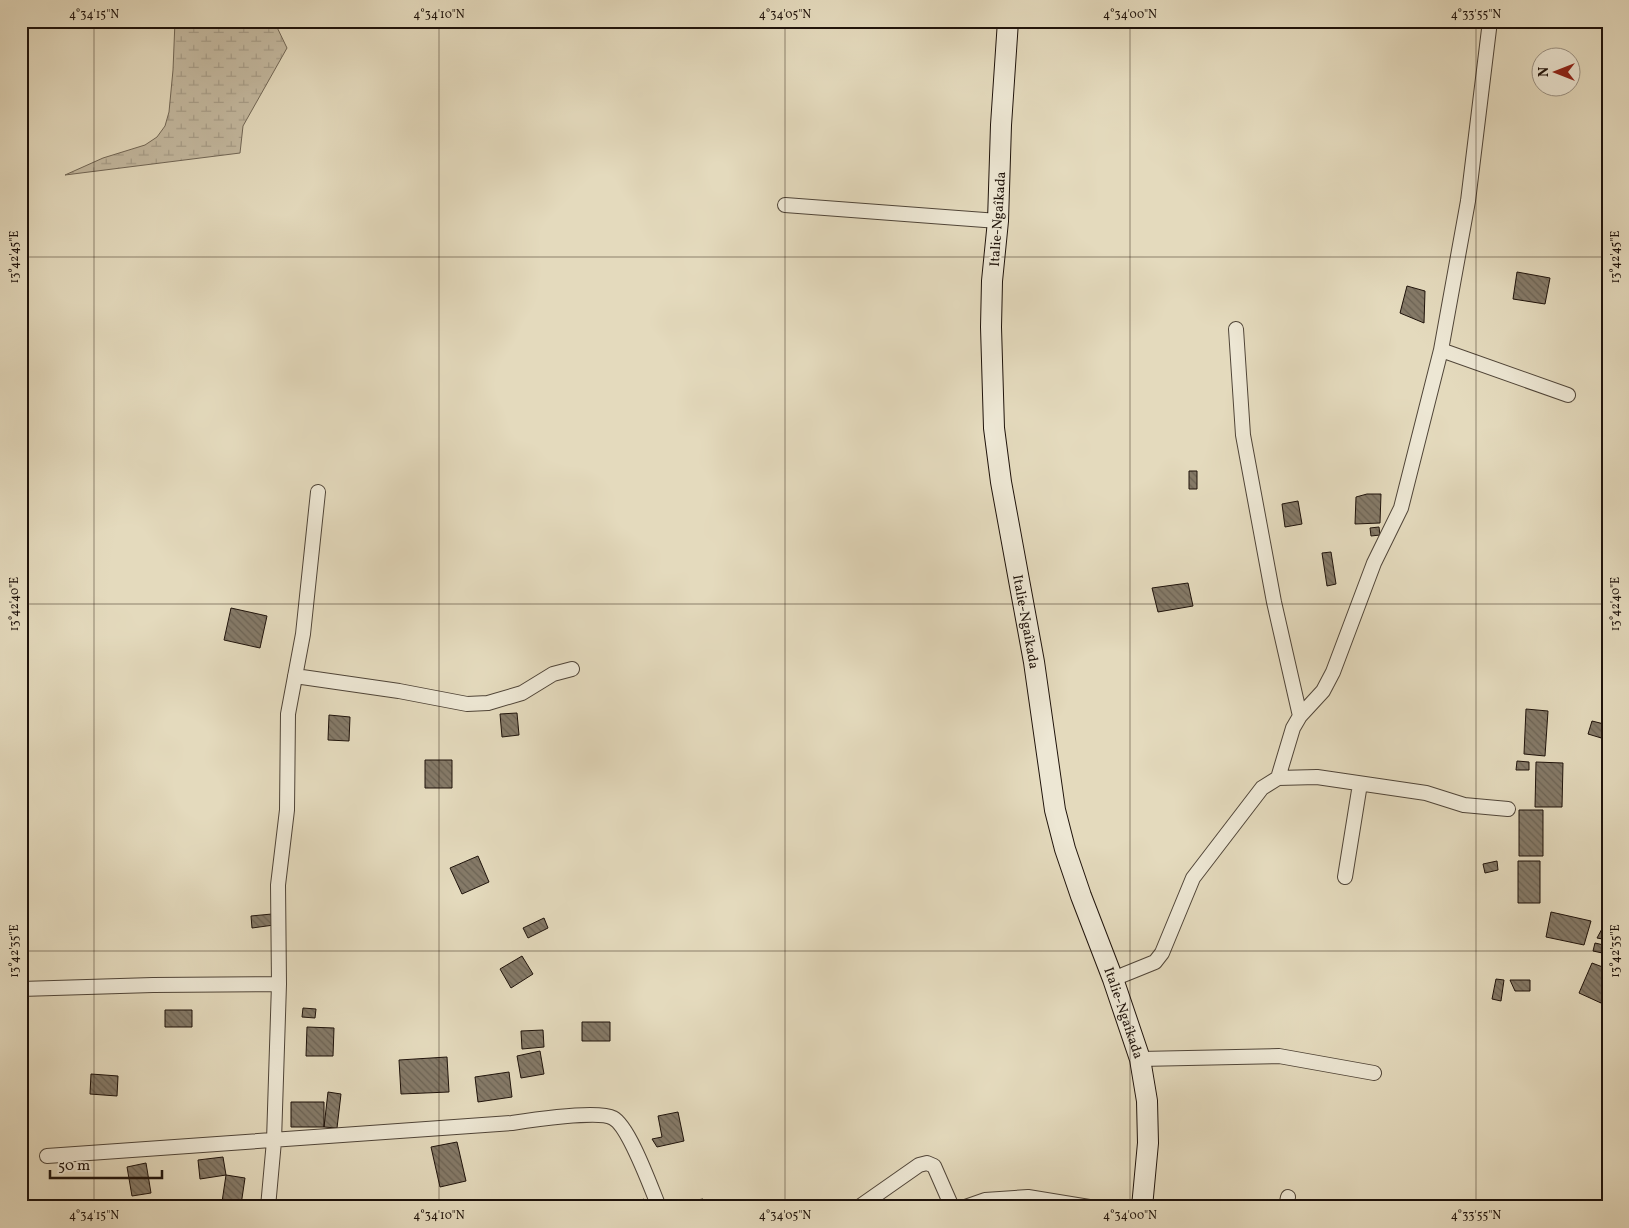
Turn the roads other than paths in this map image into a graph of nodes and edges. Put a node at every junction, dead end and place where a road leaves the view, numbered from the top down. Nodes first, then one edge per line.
1 (1008, 21) edge
2 (1490, 21) edge
3 (785, 204) dead end
4 (998, 221) junction
5 (1236, 329) dead end
6 (1441, 350) junction
7 (1568, 394) dead end
8 (318, 492) dead end
9 (572, 669) dead end
10 (296, 676) junction
11 (1300, 716) junction
12 (1278, 778) junction
13 (1360, 784) junction
14 (1508, 808) dead end
15 (1345, 877) dead end
16 (1113, 979) junction
17 (279, 984) junction
18 (21, 989) edge
19 (1140, 1059) junction
20 (1374, 1073) dead end
21 (274, 1141) junction
22 (47, 1156) dead end
23 (268, 1207) edge
24 (659, 1207) edge
25 (859, 1207) edge
26 (952, 1207) edge
27 (965, 1207) edge
28 (1089, 1207) edge
29 (1142, 1207) edge

1 - 4 street, Italie-Ngaîkada
2 - 6 street
3 - 4 street
4 - 16 street, Italie-Ngaîkada
5 - 11 street
6 - 7 street
6 - 11 street
8 - 10 street
9 - 10 street
10 - 17 street
11 - 12 street
12 - 13 street
12 - 16 street
13 - 14 street
13 - 15 street
16 - 19 street, Italie-Ngaîkada
17 - 18 street
17 - 21 street
19 - 20 street
19 - 29 street, Italie-Ngaîkada
21 - 22 street
21 - 23 street
21 - 24 street
25 - 26 street
27 - 28 street

